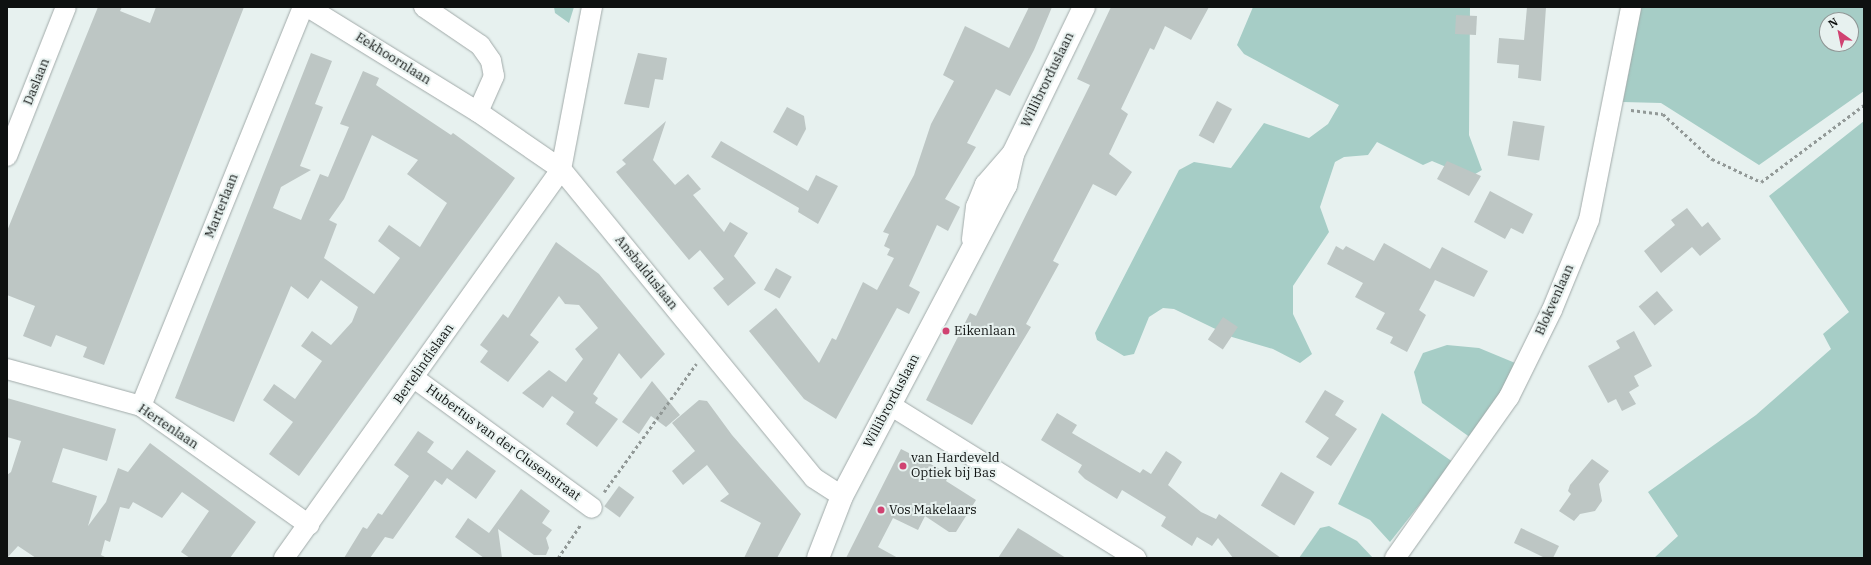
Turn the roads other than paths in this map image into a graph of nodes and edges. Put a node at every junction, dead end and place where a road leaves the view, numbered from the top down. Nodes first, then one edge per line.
1 (66, 7) edge
2 (303, 7) edge
3 (308, 7) edge
4 (424, 7) edge
5 (592, 7) edge
6 (1084, 7) edge
7 (1631, 7) edge
8 (478, 112) junction
9 (7, 156) edge
10 (561, 169) junction
11 (7, 369) edge
12 (414, 378) junction
13 (890, 405) junction
14 (141, 406) junction
15 (842, 496) junction
16 (592, 508) road end
17 (308, 525) junction
18 (284, 558) edge
19 (818, 558) edge
20 (1136, 558) edge
21 (1395, 558) edge

1 - 9 street, Daslaan
2 - 14 street, Marterlaan
3 - 8 street, Eekhoornlaan
4 - 8 street
5 - 10 street
6 - 13 main road, Willibrorduslaan
7 - 21 street, Blokvenlaan
8 - 10 street, Eekhoornlaan
10 - 12 street, Bertelindislaan
10 - 15 street, Ansbalduslaan
11 - 14 street, Hertenlaan
12 - 16 street, Hubertus van der Clusenstraat
12 - 17 street, Bertelindislaan
13 - 15 main road, Willibrorduslaan
13 - 20 street
14 - 17 street, Hertenlaan
15 - 19 main road, Willibrorduslaan
17 - 18 street, Bertelindislaan

